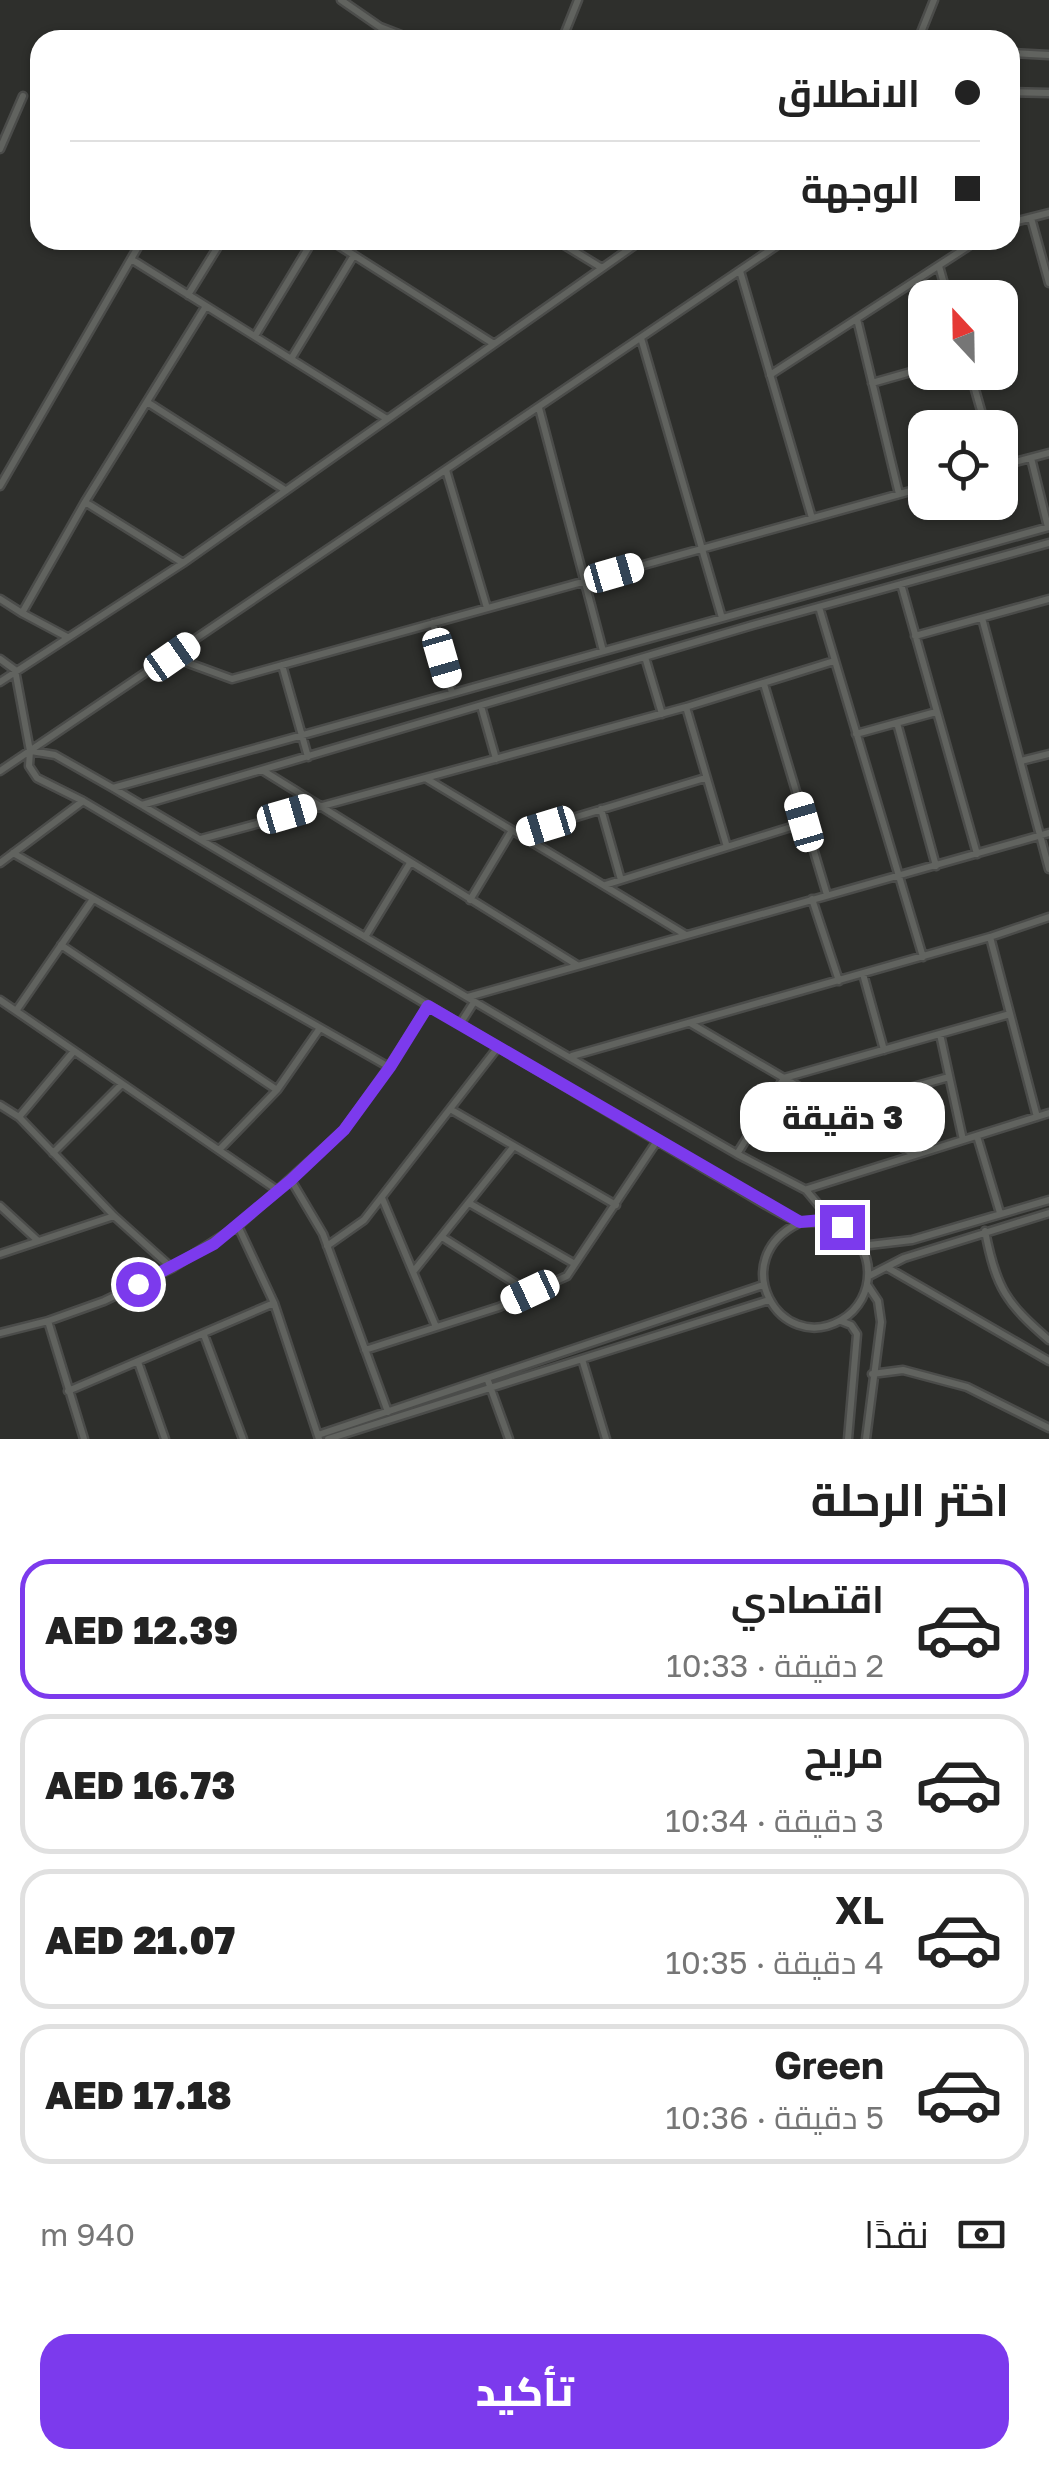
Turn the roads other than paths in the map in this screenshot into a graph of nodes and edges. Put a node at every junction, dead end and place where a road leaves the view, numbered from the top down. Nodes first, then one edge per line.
1 (340, 0) edge
2 (578, 0) edge
3 (934, 0) edge
4 (389, 30) edge
5 (566, 30) edge
6 (922, 30) edge
7 (1020, 53) edge
8 (1049, 54) edge
9 (1020, 92) edge
10 (1049, 93) edge
11 (22, 96) dead end
12 (0, 149) edge
13 (1049, 214) edge
14 (1031, 218) junction
15 (1020, 221) edge
16 (136, 250) edge
17 (216, 250) edge
18 (308, 250) edge
19 (346, 250) edge
20 (572, 250) edge
21 (628, 250) edge
22 (770, 250) edge
23 (963, 250) edge
24 (354, 255) junction
25 (131, 259) junction
26 (939, 266) junction
27 (602, 268) junction
28 (740, 271) junction
29 (943, 280) edge
30 (1049, 283) edge
31 (188, 295) junction
32 (206, 306) junction
33 (857, 319) junction
34 (254, 336) junction
35 (641, 338) junction
36 (494, 344) junction
37 (291, 359) junction
38 (908, 373) edge
39 (770, 375) junction
40 (872, 383) junction
41 (147, 402) junction
42 (538, 408) junction
43 (388, 419) junction
44 (1049, 453) edge
45 (1031, 458) junction
46 (1018, 461) edge
47 (446, 470) junction
48 (0, 486) edge
49 (286, 490) junction
50 (908, 492) edge
51 (899, 494) junction
52 (85, 502) junction
53 (812, 518) junction
54 (1049, 527) edge
55 (1049, 543) edge
56 (703, 548) junction
57 (182, 563) junction
58 (585, 581) junction
59 (901, 584) junction
60 (0, 599) edge
61 (1049, 599) edge
62 (819, 607) junction
63 (487, 608) junction
64 (22, 612) junction
65 (722, 618) junction
66 (982, 618) junction
67 (433, 623) junction
68 (916, 636) junction
69 (67, 638) junction
70 (603, 651) junction
71 (172, 657) junction
72 (645, 657) junction
73 (0, 659) edge
74 (834, 661) junction
75 (282, 665) junction
76 (15, 670) junction
77 (0, 682) edge
78 (764, 684) junction
79 (452, 693) junction
80 (481, 706) junction
81 (686, 708) junction
82 (937, 712) junction
83 (662, 714) junction
84 (897, 723) junction
85 (856, 734) junction
86 (301, 736) junction
87 (30, 750) junction
88 (1049, 754) edge
89 (308, 757) junction
90 (496, 760) junction
91 (1021, 761) junction
92 (262, 770) junction
93 (0, 772) edge
94 (705, 778) junction
95 (426, 779) junction
96 (113, 788) junction
97 (83, 801) junction
98 (142, 806) junction
99 (316, 806) junction
100 (601, 809) junction
101 (804, 822) junction
102 (515, 832) junction
103 (1045, 834) edge
104 (200, 840) junction
105 (727, 847) junction
106 (14, 853) junction
107 (977, 854) junction
108 (0, 863) edge
109 (410, 864) junction
110 (936, 866) junction
111 (1049, 869) edge
112 (898, 876) junction
113 (622, 880) junction
114 (603, 885) junction
115 (827, 895) junction
116 (93, 898) junction
117 (812, 899) junction
118 (470, 900) junction
119 (1049, 917) edge
120 (686, 935) junction
121 (365, 937) junction
122 (990, 938) junction
123 (61, 945) junction
124 (923, 957) junction
125 (578, 966) junction
126 (863, 974) junction
127 (839, 980) junction
128 (470, 999) junction
129 (0, 1000) edge
130 (428, 1006) junction
131 (16, 1011) junction
132 (1010, 1014) junction
133 (690, 1023) junction
134 (460, 1024) junction
135 (320, 1028) junction
136 (940, 1034) junction
137 (498, 1047) junction
138 (884, 1050) junction
139 (74, 1051) junction
140 (571, 1056) junction
141 (390, 1067) junction
142 (784, 1078) junction
143 (949, 1078) junction
144 (122, 1084) junction
145 (277, 1090) junction
146 (0, 1105) edge
147 (450, 1109) junction
148 (833, 1109) junction
149 (1049, 1113) edge
150 (19, 1117) junction
151 (1036, 1117) junction
152 (977, 1136) junction
153 (963, 1140) junction
154 (658, 1141) junction
155 (514, 1146) junction
156 (219, 1150) junction
157 (53, 1152) junction
158 (737, 1154) junction
159 (915, 1156) junction
160 (291, 1180) junction
161 (277, 1190) junction
162 (806, 1190) junction
163 (382, 1197) junction
164 (1049, 1200) edge
165 (469, 1203) junction
166 (616, 1205) junction
167 (0, 1206) edge
168 (1049, 1213) edge
169 (1000, 1214) junction
170 (114, 1216) junction
171 (800, 1222) junction
172 (834, 1223) junction
173 (238, 1226) junction
174 (985, 1231) junction
175 (442, 1237) junction
176 (37, 1240) junction
177 (327, 1246) junction
178 (861, 1246) junction
179 (0, 1254) edge
180 (575, 1264) junction
181 (887, 1267) junction
182 (172, 1268) junction
183 (413, 1272) junction
184 (869, 1276) junction
185 (763, 1285) junction
186 (868, 1286) junction
187 (530, 1292) junction
188 (769, 1300) junction
189 (274, 1303) junction
190 (48, 1321) junction
191 (840, 1321) junction
192 (436, 1327) junction
193 (0, 1334) edge
194 (204, 1334) junction
195 (1049, 1340) edge
196 (365, 1350) junction
197 (582, 1359) junction
198 (1049, 1361) edge
199 (138, 1362) junction
200 (872, 1374) junction
201 (488, 1378) junction
202 (491, 1388) junction
203 (68, 1391) junction
204 (388, 1412) junction
205 (1049, 1428) edge
206 (319, 1437) edge
207 (84, 1439) edge
208 (165, 1439) edge
209 (242, 1439) edge
210 (328, 1439) edge
211 (510, 1439) edge
212 (606, 1439) edge
213 (848, 1439) edge
214 (868, 1439) edge

1 - 4 street
2 - 5 street
3 - 6 street
7 - 8 street
9 - 10 street
11 - 12 street
13 - 14 street
14 - 15 street
14 - 30 street
16 - 25 street
17 - 31 street
18 - 34 street
19 - 24 street
20 - 27 street
21 - 27 street
22 - 28 street
23 - 26 street
24 - 36 street
24 - 37 street
25 - 31 street
25 - 48 street
26 - 29 street
26 - 33 street
27 - 36 street
28 - 35 street
28 - 39 street
31 - 32 street
32 - 34 street
32 - 41 street
33 - 39 street
33 - 40 street
34 - 37 street
35 - 42 street
35 - 56 street
36 - 43 street
37 - 43 street
38 - 40 street
39 - 53 street
40 - 51 street
41 - 49 street
41 - 52 street
42 - 47 street
42 - 58 street
43 - 49 street
44 - 45 street
45 - 46 street
45 - 54 street
47 - 63 street
47 - 71 street
49 - 57 street
50 - 51 street
51 - 53 street
52 - 57 street
52 - 64 street
53 - 56 street
54 - 65 street
55 - 59 street
56 - 58 street
56 - 65 street
57 - 69 street
58 - 63 street
58 - 70 street
59 - 62 street
59 - 68 street
60 - 64 street
61 - 66 street
62 - 72 street
62 - 74 street
63 - 67 street
64 - 69 street
65 - 70 street
66 - 68 street
66 - 91 street
67 - 75 street
67 - 79 street
68 - 82 street
69 - 76 street
70 - 79 street
71 - 75 street
71 - 87 street
72 - 80 street
72 - 83 street
73 - 76 street
74 - 78 street
74 - 85 street
75 - 86 street
76 - 77 street
76 - 87 street
78 - 81 street
78 - 101 street
79 - 86 street
80 - 89 street
80 - 90 street
81 - 83 street
81 - 94 street
82 - 84 street
82 - 107 street
83 - 90 street
84 - 85 street
84 - 110 street
85 - 112 street
86 - 89 street
86 - 96 street
87 - 93 street
87 - 96 street
87 - 97 street
88 - 91 street
89 - 92 street
90 - 95 street
91 - 103 street
92 - 98 street
92 - 99 street
94 - 100 street
94 - 105 street
95 - 99 street
95 - 102 street
96 - 98 street
97 - 106 street
97 - 130 street
98 - 104 street
99 - 104 street
99 - 109 street
100 - 102 street
100 - 113 street
101 - 105 street
101 - 115 street
102 - 114 street
102 - 118 street
103 - 107 street
103 - 111 street
104 - 121 street
105 - 113 street
106 - 108 street
106 - 116 street
107 - 110 street
109 - 118 street
109 - 121 street
110 - 112 street
112 - 115 street
112 - 124 street
113 - 114 street
114 - 120 street
115 - 117 street
116 - 123 street
116 - 135 street
117 - 120 street
117 - 127 street
118 - 125 street
119 - 122 street
120 - 125 street
121 - 128 street
122 - 124 street
122 - 132 street
123 - 131 street
123 - 145 street
124 - 126 street
125 - 128 street
126 - 127 street
126 - 138 street
127 - 133 street
128 - 134 street
128 - 140 street
129 - 131 street
130 - 134 street
130 - 141 street
131 - 139 street
132 - 136 street
132 - 151 street
133 - 140 street
133 - 142 street
134 - 137 street
135 - 141 street
135 - 145 street
136 - 138 street
136 - 143 street
137 - 147 street
137 - 154 street
138 - 142 street
139 - 144 street
139 - 150 street
140 - 158 street
141 - 160 street
142 - 148 street
142 - 158 street
143 - 148 street
143 - 153 street
144 - 156 street
144 - 157 street
145 - 156 street
146 - 150 street
147 - 155 street
147 - 163 street
148 - 159 street
149 - 151 street
150 - 157 street
151 - 152 street
152 - 153 street
152 - 169 street
153 - 159 street
154 - 166 street
154 - 171 street
155 - 165 street
155 - 166 street
156 - 161 street
157 - 170 street
158 - 162 street
159 - 162 street
160 - 161 street
160 - 177 street
161 - 173 street
162 - 172 street
163 - 177 street
163 - 183 street
164 - 169 street
165 - 175 street
165 - 180 street
166 - 180 street
167 - 176 street
168 - 174 street
169 - 178 street
170 - 176 street
170 - 182 street
171 - 172 street
171 - 185 street
172 - 178 street
173 - 182 street
173 - 189 street
174 - 181 street
174 - 195 street
175 - 183 street
175 - 187 street
176 - 179 street
177 - 196 street
178 - 184 street
180 - 187 street
181 - 184 street
181 - 198 street
182 - 190 street
183 - 192 street
184 - 186 street
185 - 188 street
185 - 201 street
186 - 191 street
186 - 200 street
187 - 192 street
188 - 191 street
188 - 197 street
189 - 194 street
189 - 206 street
190 - 193 street
190 - 203 street
191 - 213 street
192 - 196 street
194 - 199 street
194 - 209 street
196 - 204 street
197 - 202 street
197 - 212 street
199 - 203 street
199 - 208 street
200 - 205 street
200 - 214 street
201 - 202 street
201 - 204 street
202 - 210 street
202 - 211 street
203 - 207 street
204 - 206 street

